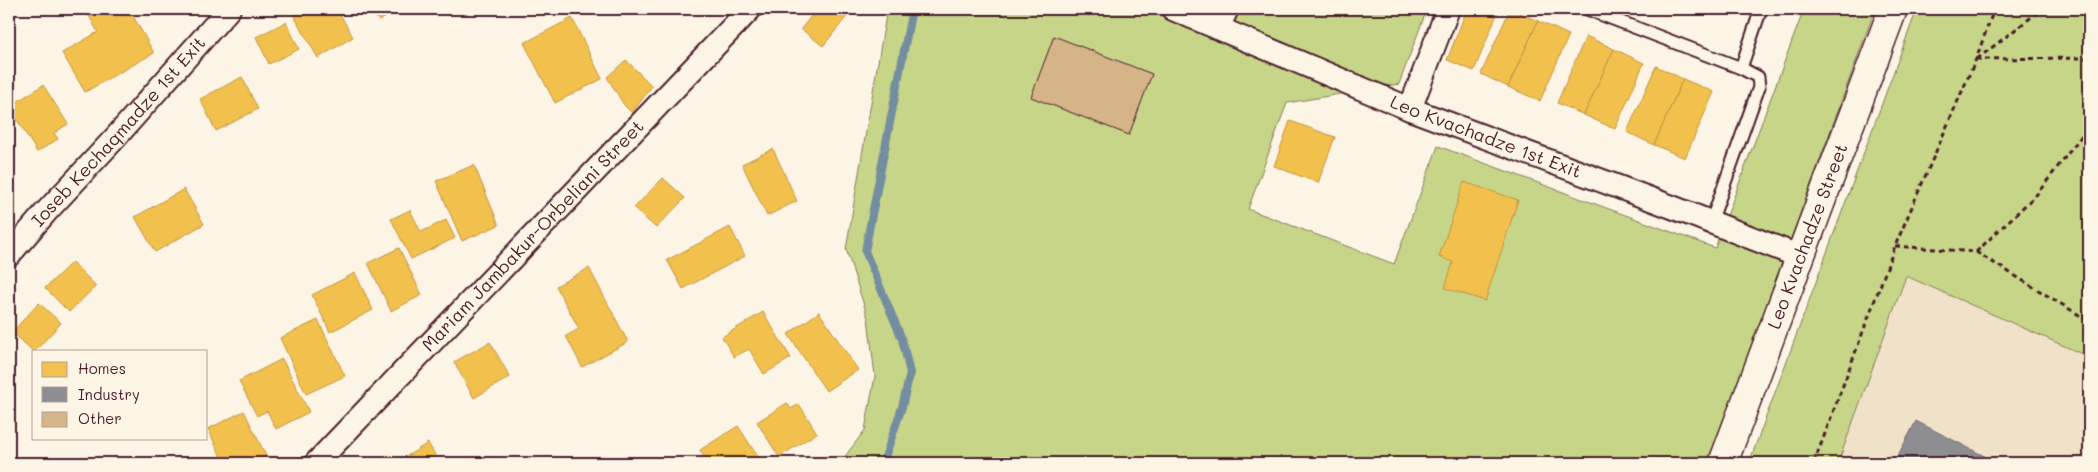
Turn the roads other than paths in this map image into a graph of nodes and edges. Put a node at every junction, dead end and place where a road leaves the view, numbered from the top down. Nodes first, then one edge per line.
1 (229, 9) edge
2 (750, 9) edge
3 (1173, 9) edge
4 (1448, 9) edge
5 (1587, 9) edge
6 (1761, 9) edge
7 (1893, 9) edge
8 (1222, 18) edge
9 (1742, 68) junction
10 (1410, 110) junction
11 (1711, 222) junction
12 (9, 255) edge
13 (1801, 257) junction
14 (316, 463) edge
15 (1723, 463) edge

1 - 12 street, Ioseb Kechaqmadze 1st Exit
2 - 14 street, Mariam Jambakur-Orbeliani Street
3 - 8 street, Leo Kvachadze 1st Exit
4 - 10 street
5 - 9 lane
6 - 9 lane
7 - 13 main road, Leo Kvachadze Street
8 - 10 street, Leo Kvachadze 1st Exit
9 - 11 lane
10 - 11 street, Leo Kvachadze 1st Exit
11 - 13 street, Leo Kvachadze 1st Exit
13 - 15 main road, Leo Kvachadze Street

